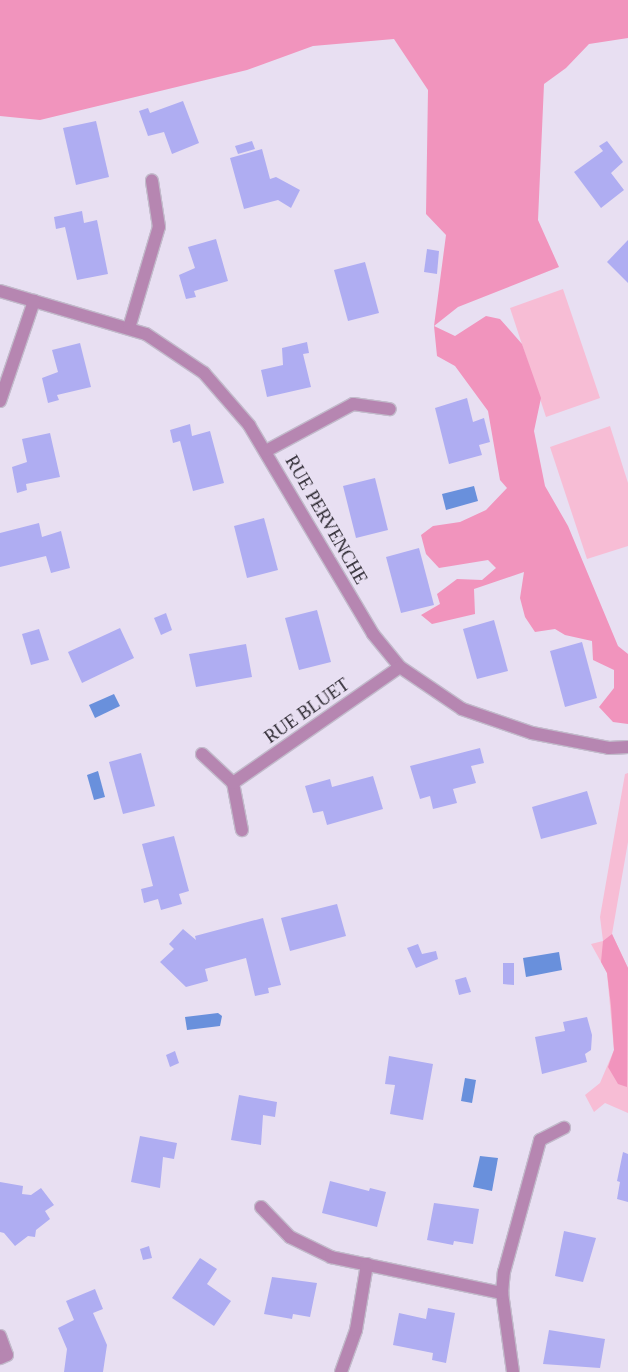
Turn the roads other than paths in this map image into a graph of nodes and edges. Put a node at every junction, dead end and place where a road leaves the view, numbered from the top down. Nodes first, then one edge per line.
1 (152, 181) dead end
2 (0, 291) edge
3 (34, 301) junction
4 (129, 328) junction
5 (0, 401) edge
6 (390, 410) dead end
7 (266, 451) junction
8 (400, 667) junction
9 (628, 747) edge
10 (202, 754) dead end
11 (233, 783) junction
12 (242, 830) dead end
13 (564, 1128) dead end
14 (261, 1207) dead end
15 (367, 1264) junction
16 (502, 1293) junction
17 (0, 1336) edge
18 (0, 1358) edge
19 (340, 1372) edge
20 (513, 1372) edge

1 - 4 street
2 - 3 street, RUE PERVENCHE
3 - 4 street, RUE PERVENCHE
3 - 5 street
4 - 7 street, RUE PERVENCHE
6 - 7 street
7 - 8 street, RUE PERVENCHE
8 - 9 street, RUE PERVENCHE
8 - 11 street, RUE BLUET
10 - 11 street
11 - 12 street
13 - 16 street
14 - 15 street
15 - 16 street
15 - 19 street
16 - 20 street
17 - 18 street

